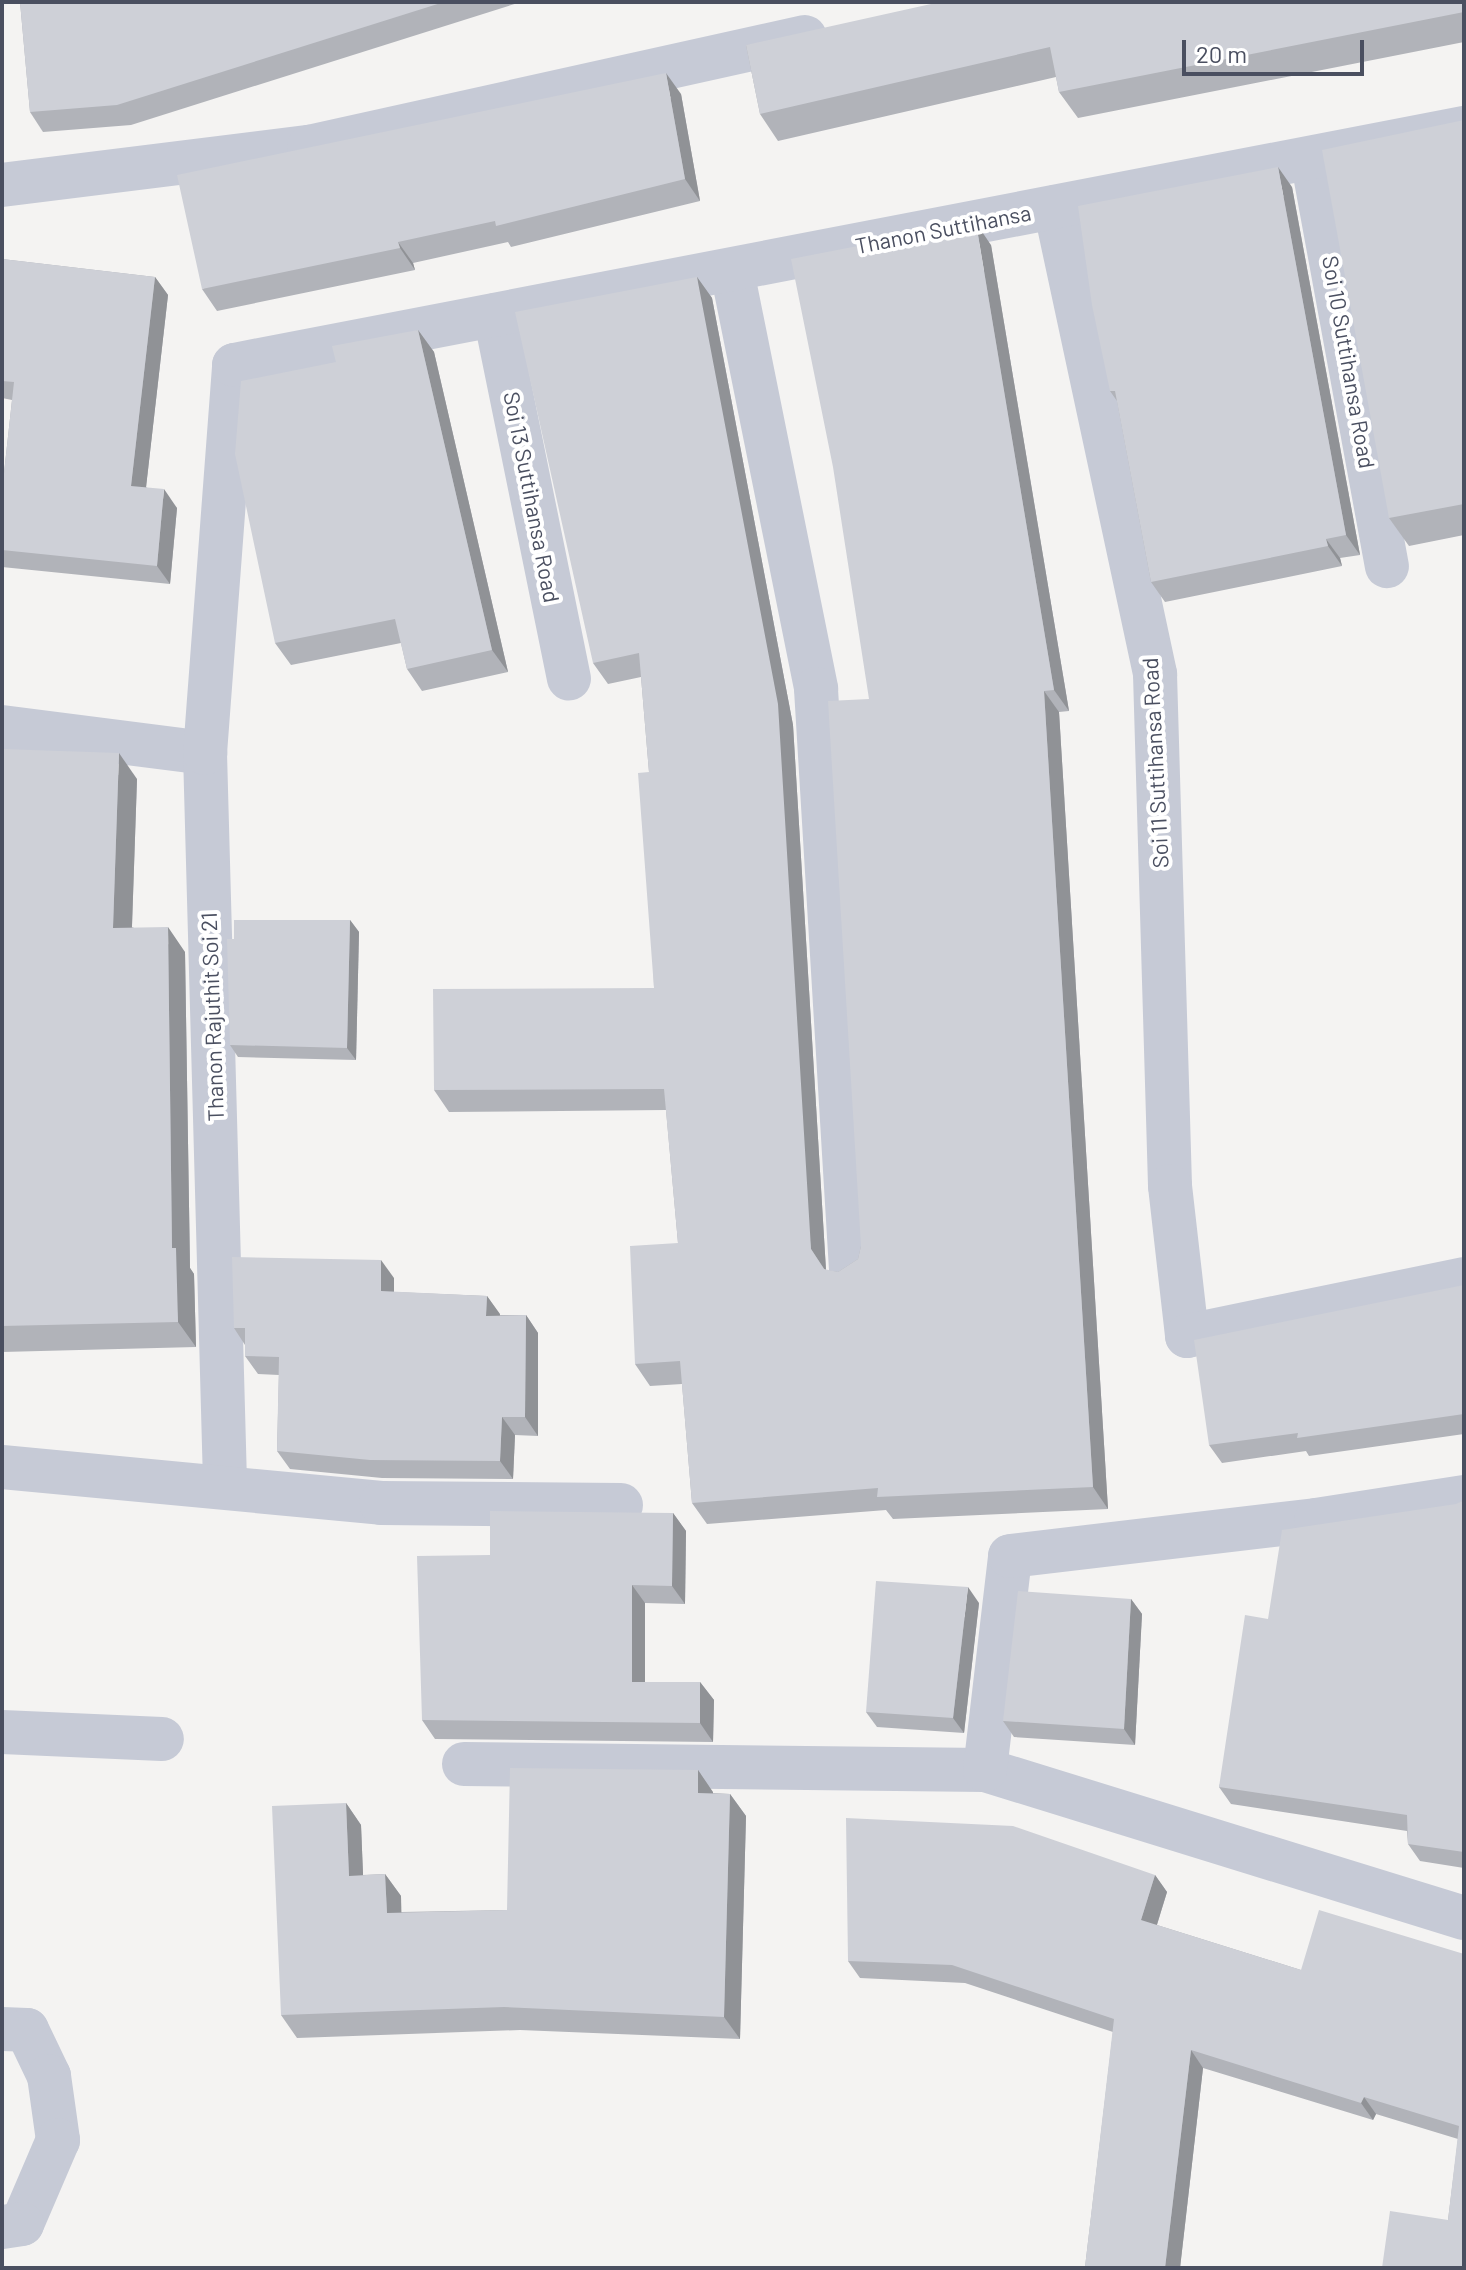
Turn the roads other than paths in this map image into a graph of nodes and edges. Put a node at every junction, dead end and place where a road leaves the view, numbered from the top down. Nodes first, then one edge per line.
1 (839, 30) edge
2 (1464, 128) edge
3 (1312, 158) junction
4 (2, 185) edge
5 (1055, 207) junction
6 (732, 271) junction
7 (495, 315) junction
8 (234, 365) joint
9 (1387, 566) edge
10 (569, 679) dead end
11 (2, 727) edge
12 (205, 753) junction
13 (851, 1269) edge
14 (1464, 1279) edge
15 (2, 1467) edge
16 (225, 1484) junction
17 (1464, 1497) edge
18 (621, 1505) dead end
19 (2, 1732) edge
20 (162, 1739) dead end
21 (464, 1764) dead end
22 (985, 1770) junction
23 (1464, 1918) edge
24 (2, 2029) edge
25 (2, 2227) edge

1 - 4 street
2 - 3 street, Thanon Suttihansa
3 - 5 street, Thanon Suttihansa
3 - 9 street, Soi 10 Suttihansa Road
5 - 6 street, Thanon Suttihansa
5 - 14 street, Soi 11 Suttihansa Road
6 - 7 street, Thanon Suttihansa
6 - 13 street
7 - 8 street, Thanon Suttihansa
7 - 10 street, Soi 13 Suttihansa Road
8 - 12 street, Thanon Rajuthit Soi 21
11 - 12 street
12 - 16 street, Thanon Rajuthit Soi 21
15 - 16 street
16 - 18 street
17 - 22 street
19 - 20 street
21 - 22 street
22 - 23 street
24 - 25 street

